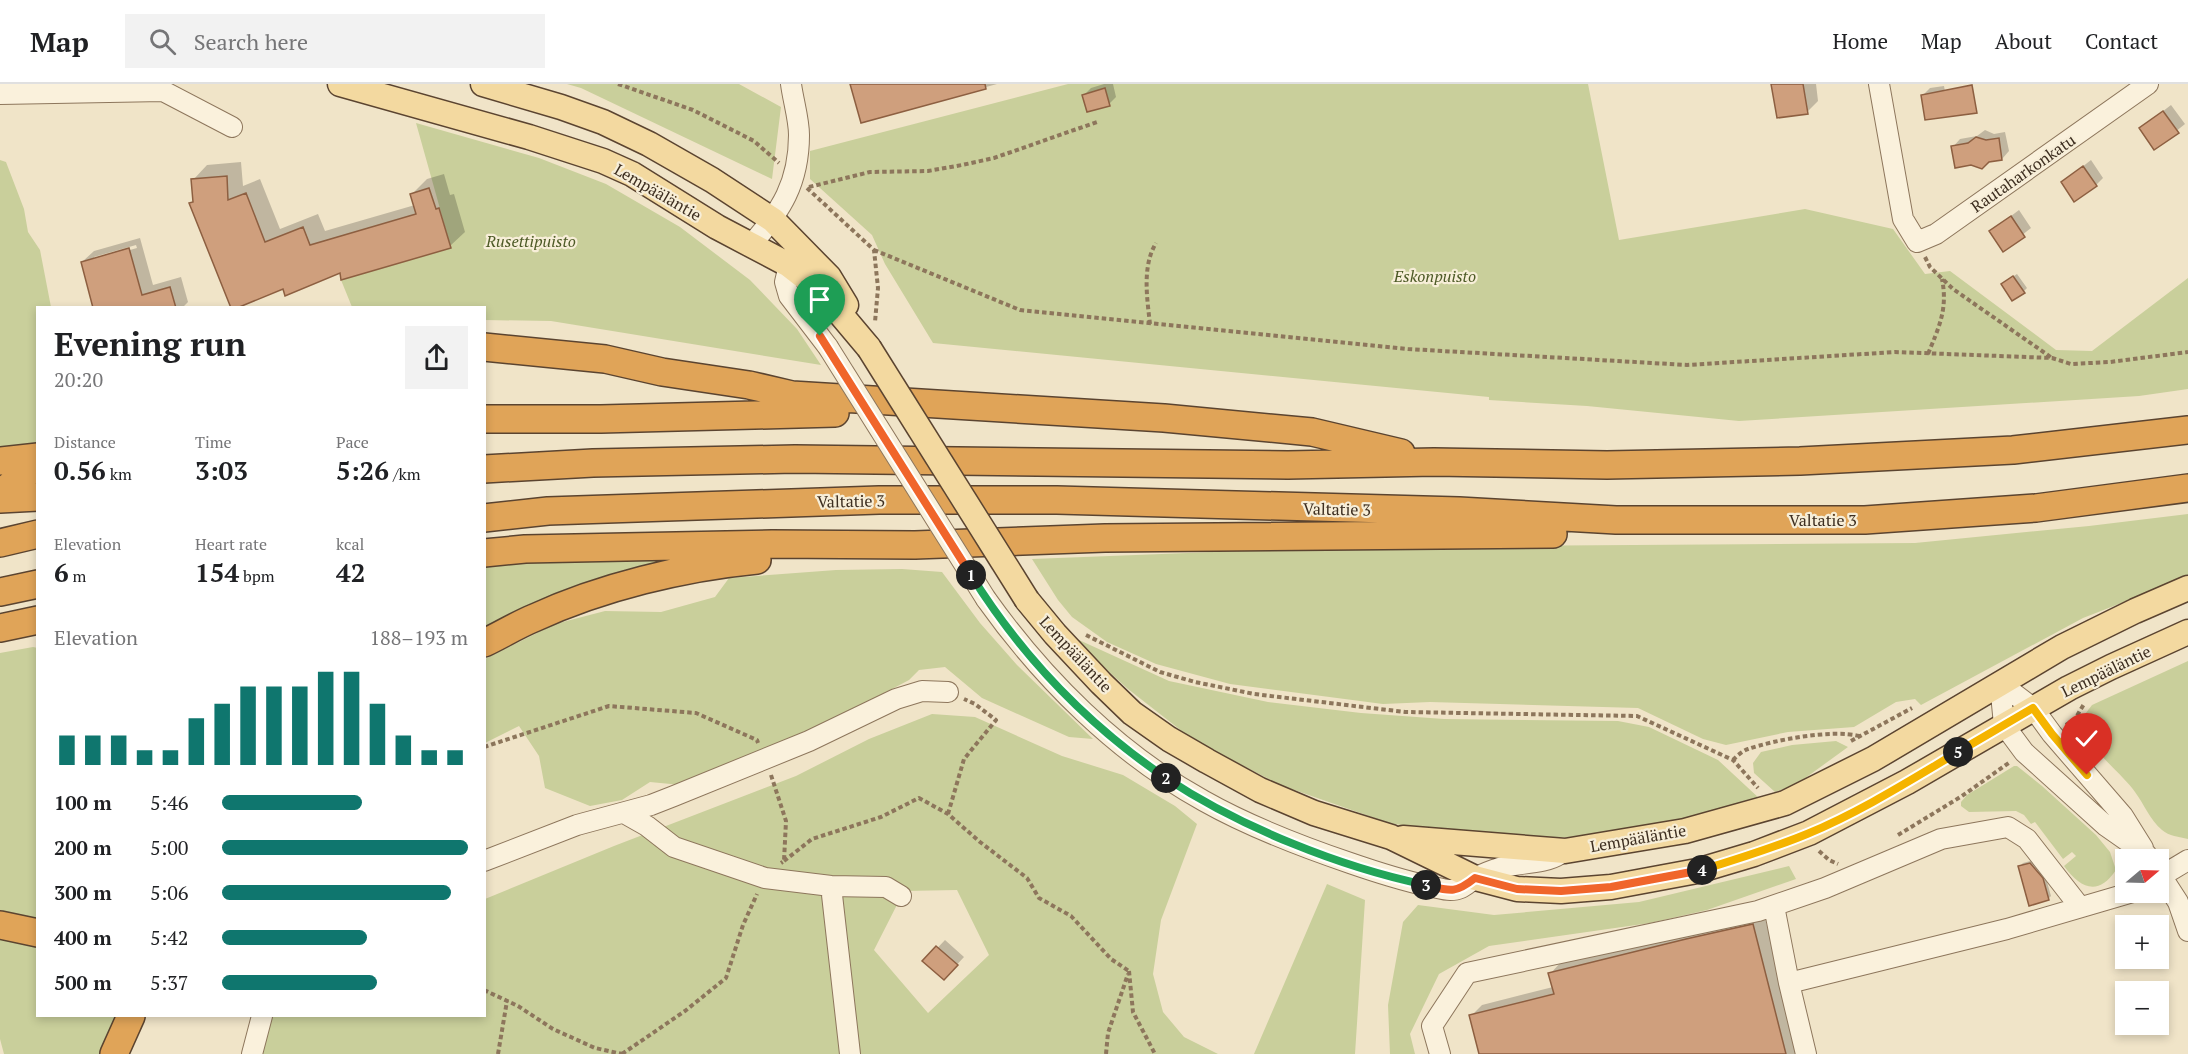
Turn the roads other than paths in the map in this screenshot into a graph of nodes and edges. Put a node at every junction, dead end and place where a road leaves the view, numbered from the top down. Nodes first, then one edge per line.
1 (340, 84) edge
2 (483, 84) edge
3 (791, 84) edge
4 (1879, 84) edge
5 (2148, 84) edge
6 (0, 94) edge
7 (232, 127) dead end
8 (773, 220) junction
9 (751, 245) junction
10 (789, 266) junction
11 (486, 347) edge
12 (869, 348) junction
13 (1007, 409) junction
14 (486, 419) edge
15 (2188, 430) edge
16 (36, 457) edge
17 (0, 461) edge
18 (1434, 462) junction
19 (36, 466) edge
20 (486, 469) edge
21 (2188, 488) edge
22 (0, 493) edge
23 (36, 496) edge
24 (0, 499) edge
25 (486, 518) edge
26 (1616, 520) junction
27 (36, 534) edge
28 (0, 543) edge
29 (915, 544) junction
30 (486, 553) edge
31 (36, 584) edge
32 (2188, 588) edge
33 (0, 592) edge
34 (36, 620) edge
35 (0, 628) edge
36 (2188, 632) edge
37 (36, 638) edge
38 (486, 642) edge
39 (0, 643) edge
40 (2000, 683) junction
41 (948, 692) road end
42 (2033, 708) junction
43 (2004, 724) junction
44 (624, 813) junction
45 (1391, 837) junction
46 (2138, 849) edge
47 (2144, 849) edge
48 (1565, 850) junction
49 (486, 860) edge
50 (2188, 860) edge
51 (2169, 870) edge
52 (1475, 878) junction
53 (831, 886) junction
54 (2169, 888) edge
55 (902, 896) dead end
56 (2115, 897) edge
57 (2080, 907) junction
58 (1766, 909) junction
59 (0, 925) edge
60 (2188, 932) edge
61 (36, 933) edge
62 (1789, 983) junction
63 (131, 1017) edge
64 (262, 1017) edge
65 (114, 1054) edge
66 (252, 1054) edge
67 (850, 1054) edge
68 (1440, 1054) edge
69 (1806, 1054) edge

1 - 9 main road, Lempääläntie
2 - 8 main road, Lempääläntie
3 - 8 street
4 - 5 street, Rautaharkonkatu
6 - 7 street
8 - 9 street
8 - 12 main road, Lempääläntie
9 - 10 main road, Lempääläntie
10 - 12 main road, Lempääläntie
10 - 52 street, bridge
11 - 13 highway
12 - 45 main road, Lempääläntie, bridge
13 - 14 highway
13 - 18 highway
15 - 18 highway
16 - 17 highway
18 - 20 highway
19 - 22 highway
21 - 26 highway, Valtatie 3
23 - 24 highway
25 - 26 highway, Valtatie 3
26 - 29 highway
27 - 28 highway
29 - 30 highway
29 - 38 highway
31 - 33 highway
32 - 40 main road, Lempääläntie
34 - 35 highway
36 - 42 main road, Lempääläntie
37 - 39 highway
40 - 42 street
40 - 43 street
40 - 48 main road, Lempääläntie
41 - 44 street
42 - 43 main road, Lempääläntie
42 - 47 street
43 - 46 street
43 - 52 main road, Lempääläntie
44 - 49 street
44 - 53 street
45 - 48 main road, Lempääläntie
45 - 52 main road, Lempääläntie
48 - 52 street
50 - 51 street
53 - 55 street
53 - 67 street
54 - 60 street
56 - 57 street
57 - 58 street
57 - 62 street
58 - 62 street
58 - 68 street
59 - 61 highway
62 - 69 street
63 - 65 highway
64 - 66 street

